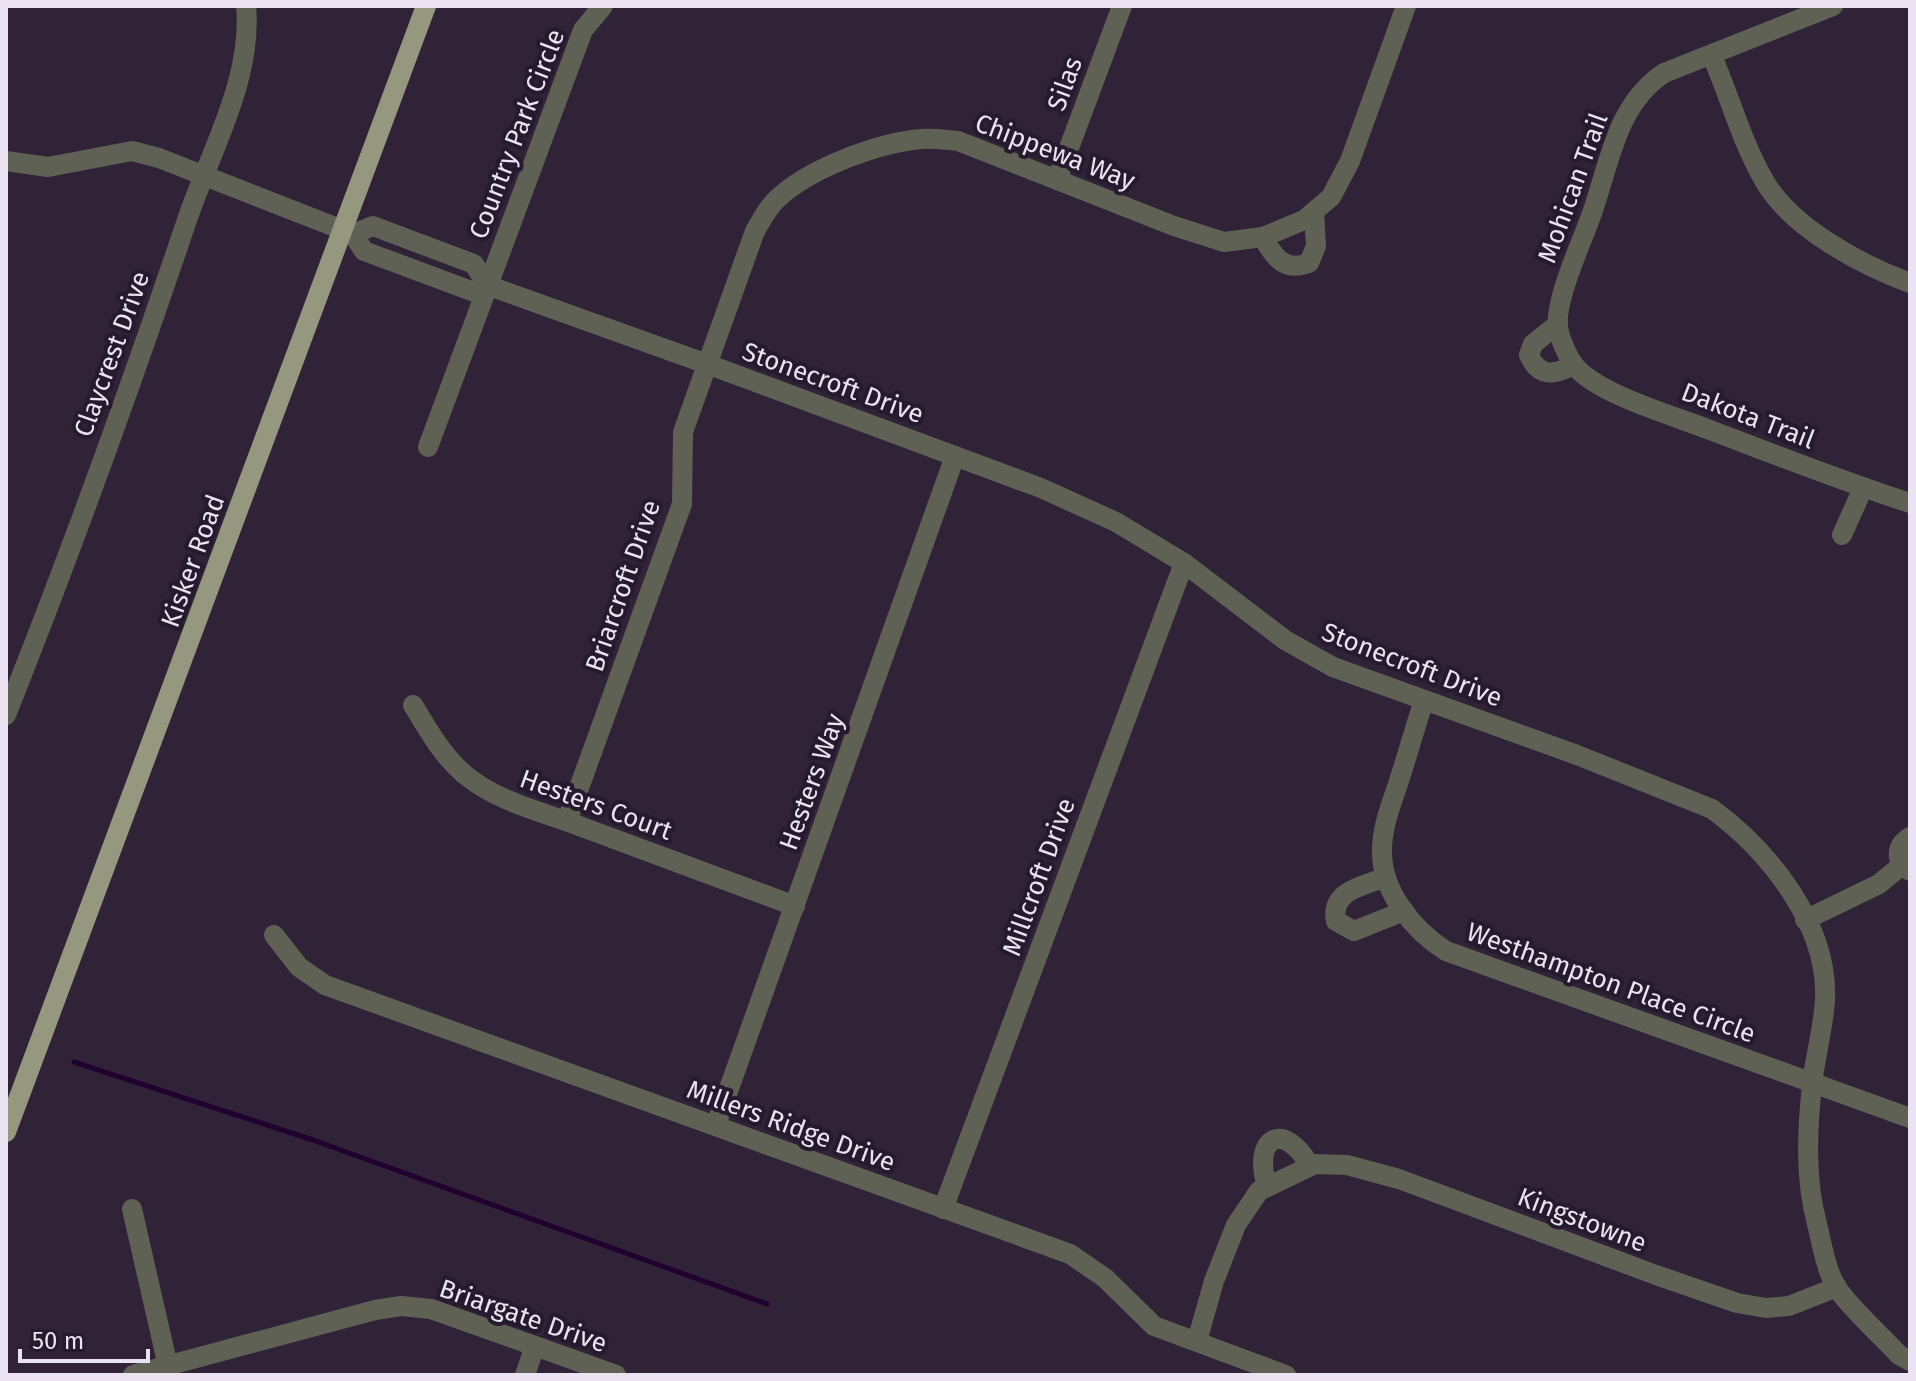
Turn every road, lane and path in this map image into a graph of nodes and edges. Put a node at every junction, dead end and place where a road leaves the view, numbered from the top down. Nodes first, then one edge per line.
1 (246, 6) edge
2 (426, 6) edge
3 (603, 6) edge
4 (1122, 6) edge
5 (1406, 6) edge
6 (1833, 6) edge
7 (1712, 56) junction
8 (6, 161) edge
9 (202, 176) junction
10 (1057, 180) junction
11 (1314, 212) junction
12 (349, 233) junction
13 (1263, 237) junction
14 (1910, 283) edge
15 (487, 285) junction
16 (1558, 324) junction
17 (707, 364) junction
18 (1573, 365) junction
19 (428, 447) dead end
20 (955, 456) junction
21 (1863, 488) junction
22 (1910, 503) edge
23 (1842, 535) dead end
24 (1184, 563) junction
25 (16, 664) edge
26 (1424, 700) junction
27 (413, 705) dead end
28 (6, 715) edge
29 (567, 821) junction
30 (1910, 837) edge
31 (1906, 868) edge
32 (1386, 877) junction
33 (795, 906) junction
34 (1404, 911) junction
35 (1805, 920) junction
36 (274, 935) dead end
37 (1812, 1085) junction
38 (1910, 1118) edge
39 (716, 1125) junction
40 (6, 1132) edge
41 (1310, 1166) junction
42 (1267, 1186) junction
43 (132, 1209) dead end
44 (943, 1209) junction
45 (1837, 1287) junction
46 (1197, 1341) junction
47 (535, 1346) junction
48 (1910, 1361) edge
49 (168, 1370) edge
50 (133, 1375) edge
51 (525, 1375) edge
52 (616, 1375) edge
53 (1286, 1375) edge

1 - 9 street, Claycrest Drive
2 - 12 main road, Kisker Road
3 - 15 street, Country Park Circle
4 - 10 street, Silas
5 - 11 street, Chippewa Way
6 - 7 street, Mohican Trail
7 - 14 street
7 - 16 street, Mohican Trail
8 - 9 street, Stonecroft Drive
9 - 12 street, Stonecroft Drive
9 - 25 street, Claycrest Drive
10 - 13 street, Chippewa Way
10 - 17 street, Chippewa Way
11 - 13 street, Chippewa Way
11 - 13 street
12 - 15 street, Stonecroft Drive
12 - 40 main road, Kisker Road
15 - 17 street, Stonecroft Drive
15 - 19 street, Country Park Circle
16 - 18 street
16 - 18 street
17 - 20 street, Stonecroft Drive
17 - 29 street, Briarcroft Drive
18 - 21 street, Dakota Trail
20 - 24 street, Stonecroft Drive
20 - 33 street, Hesters Way
21 - 22 street, Dakota Trail
21 - 23 street
24 - 26 street, Stonecroft Drive
24 - 44 street, Millcroft Drive
25 - 28 street, Claycrest Drive
26 - 32 street, Westhampton Place Circle
26 - 35 street, Stonecroft Drive
27 - 29 street, Hesters Court
29 - 33 street, Hesters Court
30 - 31 street
31 - 35 street
32 - 34 street, Westhampton Place Circle
32 - 34 street
33 - 39 street, Hesters Way
34 - 37 street, Westhampton Place Circle
35 - 37 street, Stonecroft Drive
36 - 39 street, Millers Ridge Drive
37 - 38 street, Westhampton Place Circle
37 - 45 street, Stonecroft Drive
39 - 44 street, Millers Ridge Drive
41 - 42 street, Kingstowne
41 - 42 street
41 - 45 street, Kingstowne
42 - 46 street, Kingstowne
43 - 49 street
44 - 46 street, Millers Ridge Drive
45 - 48 street, Stonecroft Drive
46 - 53 street, Millers Ridge Drive
47 - 49 street, Briargate Drive
47 - 51 street
47 - 52 street, Briargate Drive
49 - 50 street, Briargate Drive

